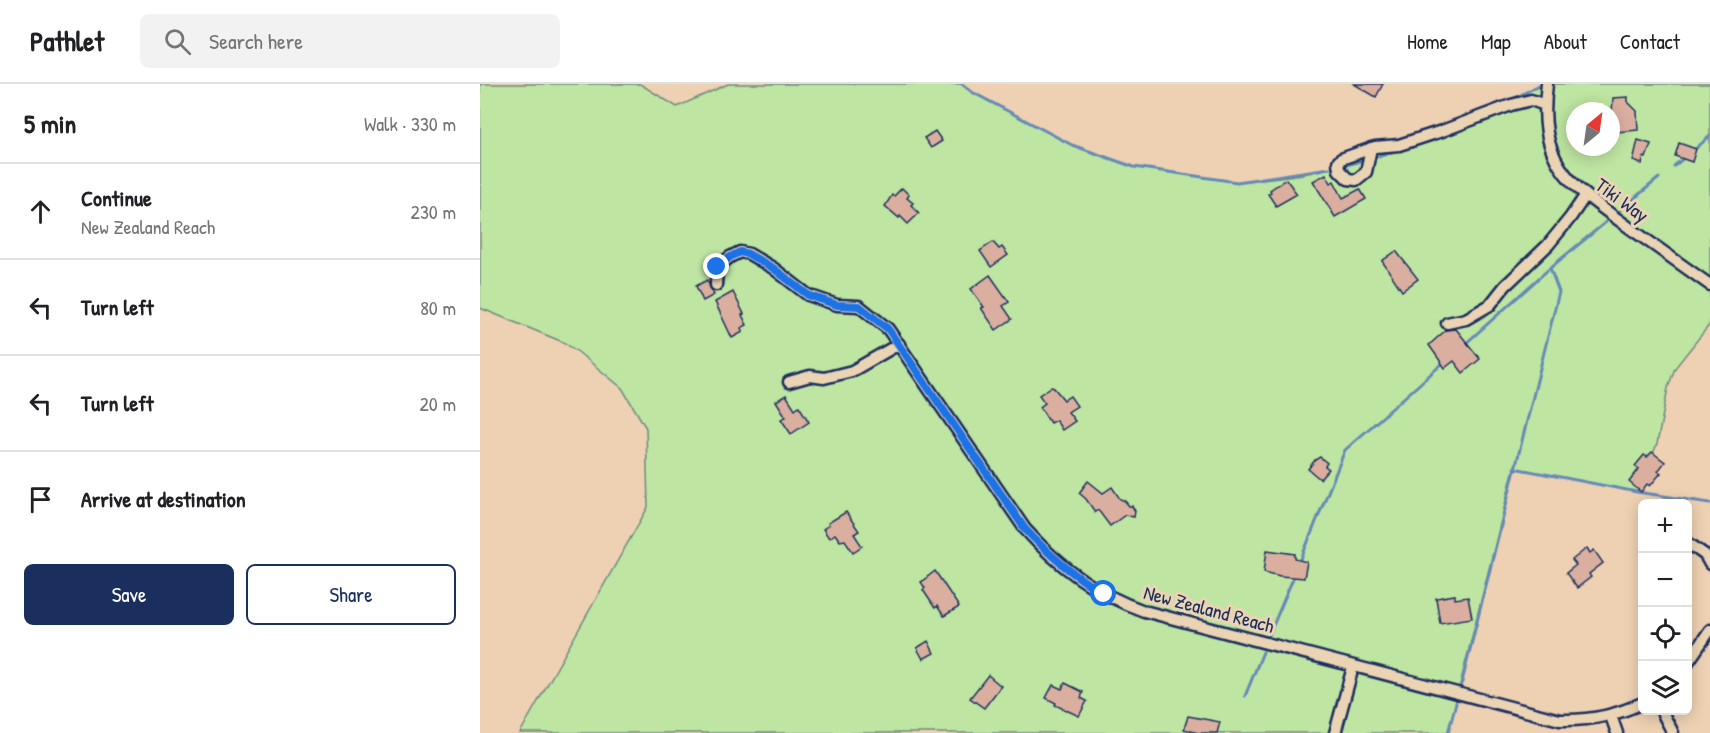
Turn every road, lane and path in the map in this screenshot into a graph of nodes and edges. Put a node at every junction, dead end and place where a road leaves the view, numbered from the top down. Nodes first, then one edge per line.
1 (1547, 84) edge
2 (1545, 105) junction
3 (1371, 148) dead end
4 (1585, 196) junction
5 (716, 285) dead end
6 (1710, 285) edge
7 (1447, 323) dead end
8 (898, 344) junction
9 (789, 382) dead end
10 (1692, 546) edge
11 (1710, 564) edge
12 (1710, 630) edge
13 (1689, 661) edge
14 (1353, 667) junction
15 (1638, 705) edge
16 (1663, 715) edge
17 (1611, 716) junction
18 (1335, 733) edge
19 (1617, 733) edge
20 (1673, 733) edge

1 - 2 street, Tiki Way
2 - 3 street
2 - 4 street, Tiki Way
4 - 6 street, Tiki Way
4 - 7 street
5 - 8 street, New Zealand Reach
8 - 9 street
8 - 14 street, New Zealand Reach
10 - 11 street
12 - 13 street
14 - 17 street, New Zealand Reach
14 - 18 street
15 - 17 street, New Zealand Reach
16 - 20 street
17 - 19 street

